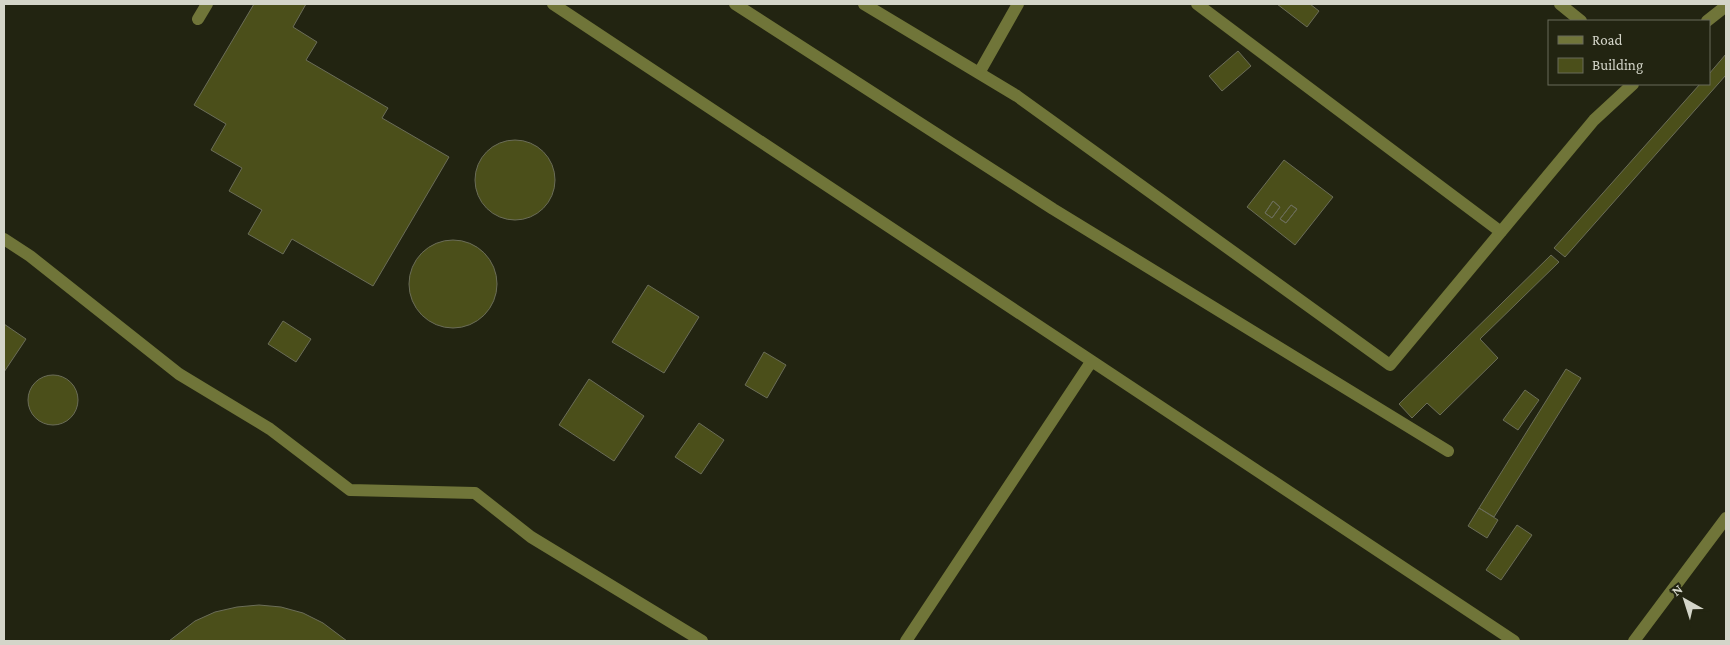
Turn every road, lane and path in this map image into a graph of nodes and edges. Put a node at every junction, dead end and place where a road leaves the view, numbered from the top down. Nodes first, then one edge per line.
1 (207, 4) edge
2 (553, 4) edge
3 (735, 4) edge
4 (864, 4) edge
5 (1018, 4) edge
6 (1197, 4) edge
7 (1560, 4) edge
8 (1726, 6) edge
9 (198, 19) dead end
10 (1581, 20) edge
11 (1709, 20) edge
12 (979, 73) junction
13 (1632, 85) edge
14 (1501, 232) junction
15 (4, 239) edge
16 (1091, 362) junction
17 (1448, 451) dead end
18 (1726, 518) edge
19 (702, 641) edge
20 (906, 641) edge
21 (1514, 641) edge
22 (1634, 641) edge

1 - 9 street
2 - 16 street
3 - 17 street
4 - 12 street
5 - 12 street
6 - 14 street
7 - 10 street
8 - 11 street
12 - 14 street
13 - 14 street
15 - 19 street
16 - 20 street
16 - 21 street
18 - 22 street

